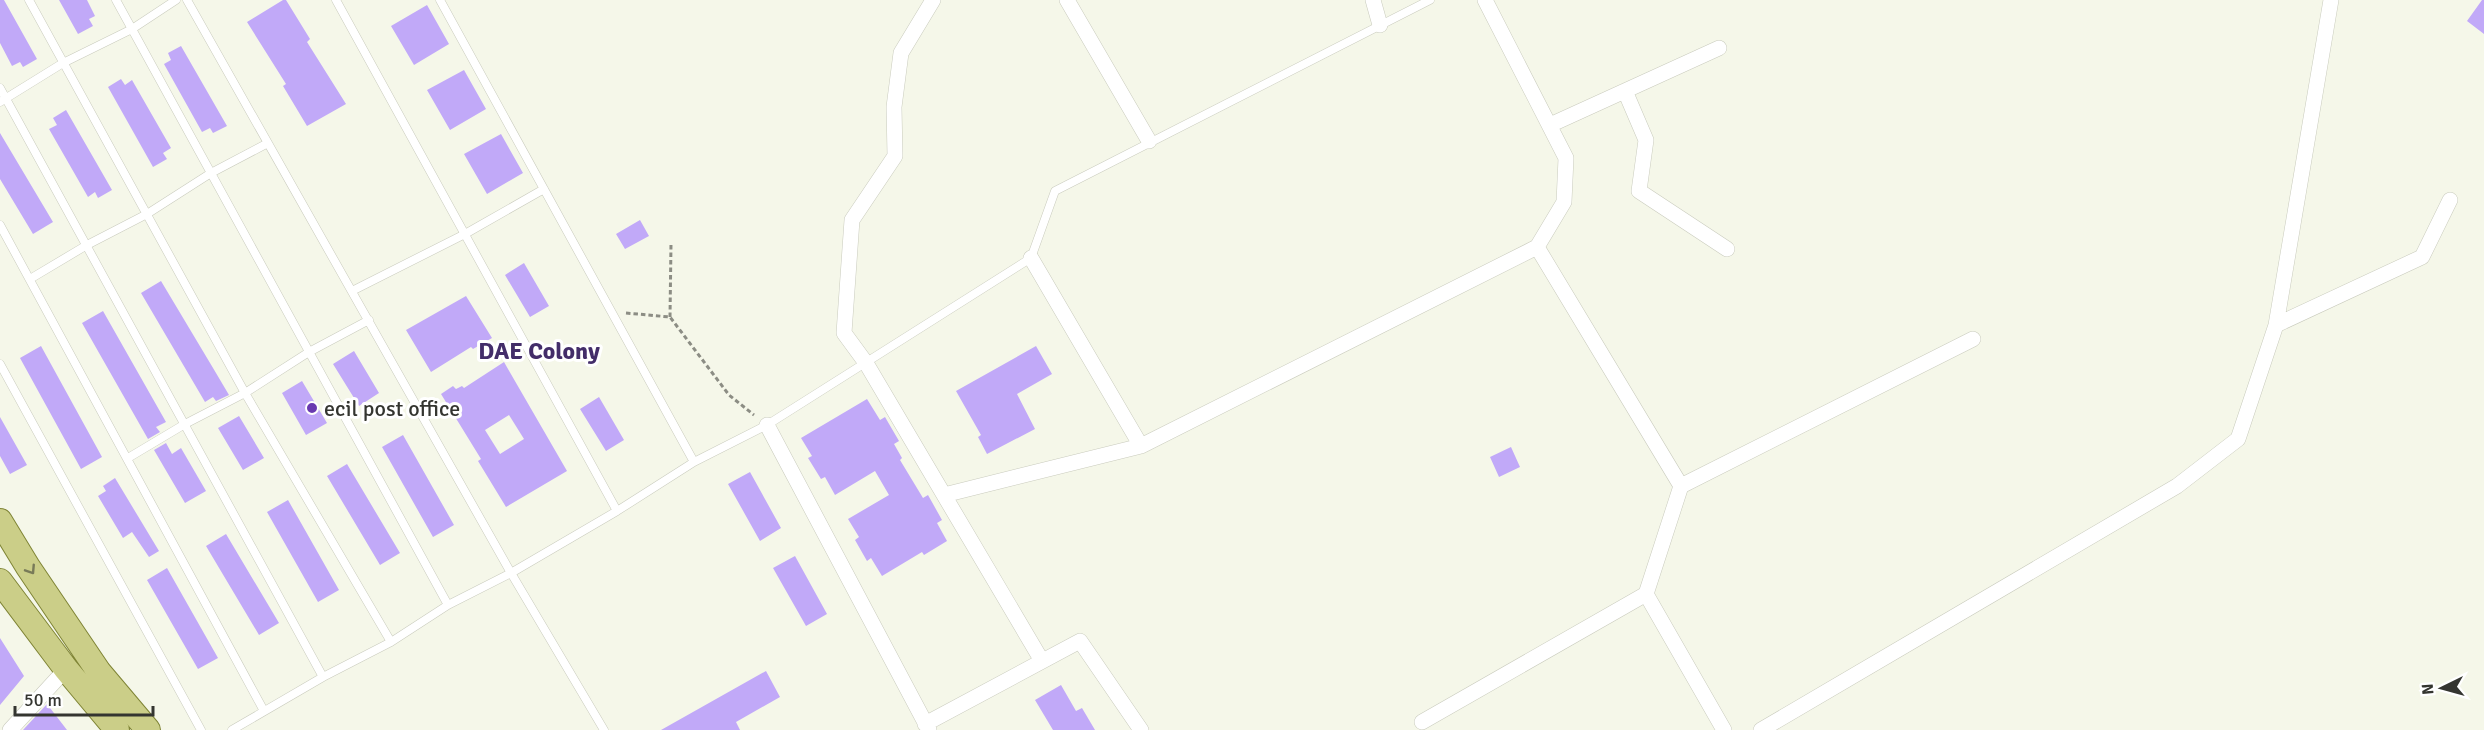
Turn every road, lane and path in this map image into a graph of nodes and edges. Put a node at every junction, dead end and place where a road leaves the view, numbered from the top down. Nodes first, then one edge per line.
1 (29, 0) edge
2 (116, 0) edge
3 (176, 0) edge
4 (187, 0) edge
5 (336, 0) edge
6 (440, 0) edge
7 (933, 0) edge
8 (1067, 0) edge
9 (1373, 0) edge
10 (1430, 0) edge
11 (1485, 0) edge
12 (2331, 0) edge
13 (1380, 25) junction
14 (132, 29) junction
15 (1719, 48) dead end
16 (63, 63) junction
17 (0, 88) edge
18 (1625, 91) junction
19 (3, 100) edge
20 (1550, 124) junction
21 (1149, 141) junction
22 (268, 143) junction
23 (211, 173) junction
24 (544, 189) junction
25 (2450, 200) dead end
26 (147, 214) junction
27 (0, 225) edge
28 (465, 234) junction
29 (671, 243) dead end
30 (87, 245) junction
31 (1537, 247) junction
32 (1727, 249) dead end
33 (1031, 258) junction
34 (30, 279) junction
35 (352, 291) junction
36 (612, 311) junction
37 (670, 317) junction
38 (369, 320) junction
39 (2276, 325) junction
40 (1973, 339) dead end
41 (309, 352) junction
42 (866, 363) junction
43 (0, 364) edge
44 (245, 393) junction
45 (185, 424) junction
46 (767, 425) junction
47 (1141, 446) junction
48 (128, 458) junction
49 (694, 462) junction
50 (1682, 486) junction
51 (944, 495) junction
52 (617, 511) junction
53 (0, 521) edge
54 (511, 573) junction
55 (0, 581) edge
56 (1646, 594) junction
57 (448, 605) junction
58 (391, 642) junction
59 (1042, 661) junction
60 (66, 669) junction
61 (323, 677) junction
62 (264, 711) junction
63 (1422, 722) dead end
64 (927, 727) edge
65 (10, 730) edge
66 (117, 730) edge
67 (148, 730) edge
68 (201, 730) edge
69 (232, 730) edge
70 (604, 730) edge
71 (1141, 730) edge
72 (1724, 730) edge
73 (1761, 730) edge

1 - 16 lane
2 - 14 lane
3 - 14 lane
4 - 22 lane
5 - 28 lane
6 - 24 lane
7 - 42 street
8 - 21 street
9 - 13 street
10 - 13 lane
11 - 20 street
12 - 39 street
13 - 21 lane
14 - 16 lane
14 - 23 lane
15 - 18 street
16 - 19 lane
16 - 26 lane
17 - 19 lane
18 - 20 street
18 - 32 street
19 - 30 lane
20 - 31 street
21 - 33 lane
22 - 23 lane
22 - 35 lane
23 - 26 lane
23 - 41 lane
24 - 28 lane
24 - 36 lane
25 - 39 street
26 - 30 lane
26 - 44 lane
27 - 34 lane
28 - 35 lane
28 - 52 lane
29 - 37 path
30 - 34 lane
30 - 45 lane
31 - 47 street
31 - 50 street
33 - 42 lane
33 - 47 street
34 - 48 lane
35 - 38 lane
36 - 37 path
36 - 49 lane
37 - 46 path
38 - 41 lane
38 - 54 lane
39 - 73 street
40 - 50 street
41 - 44 lane
41 - 57 lane
42 - 46 lane
42 - 51 street
43 - 68 lane
44 - 45 lane
44 - 58 lane
45 - 48 lane
45 - 61 lane
46 - 49 lane
46 - 64 street
47 - 51 street
48 - 62 lane
49 - 52 lane
50 - 56 street
51 - 59 street
52 - 54 lane
53 -> 67 main road
54 - 57 lane
54 - 70 lane
55 - 60 main road
56 - 63 street
56 - 72 street
57 - 58 lane
58 - 61 lane
59 - 64 street
59 - 71 street
60 - 65 street
60 - 66 main road
61 - 62 lane
62 - 69 lane

